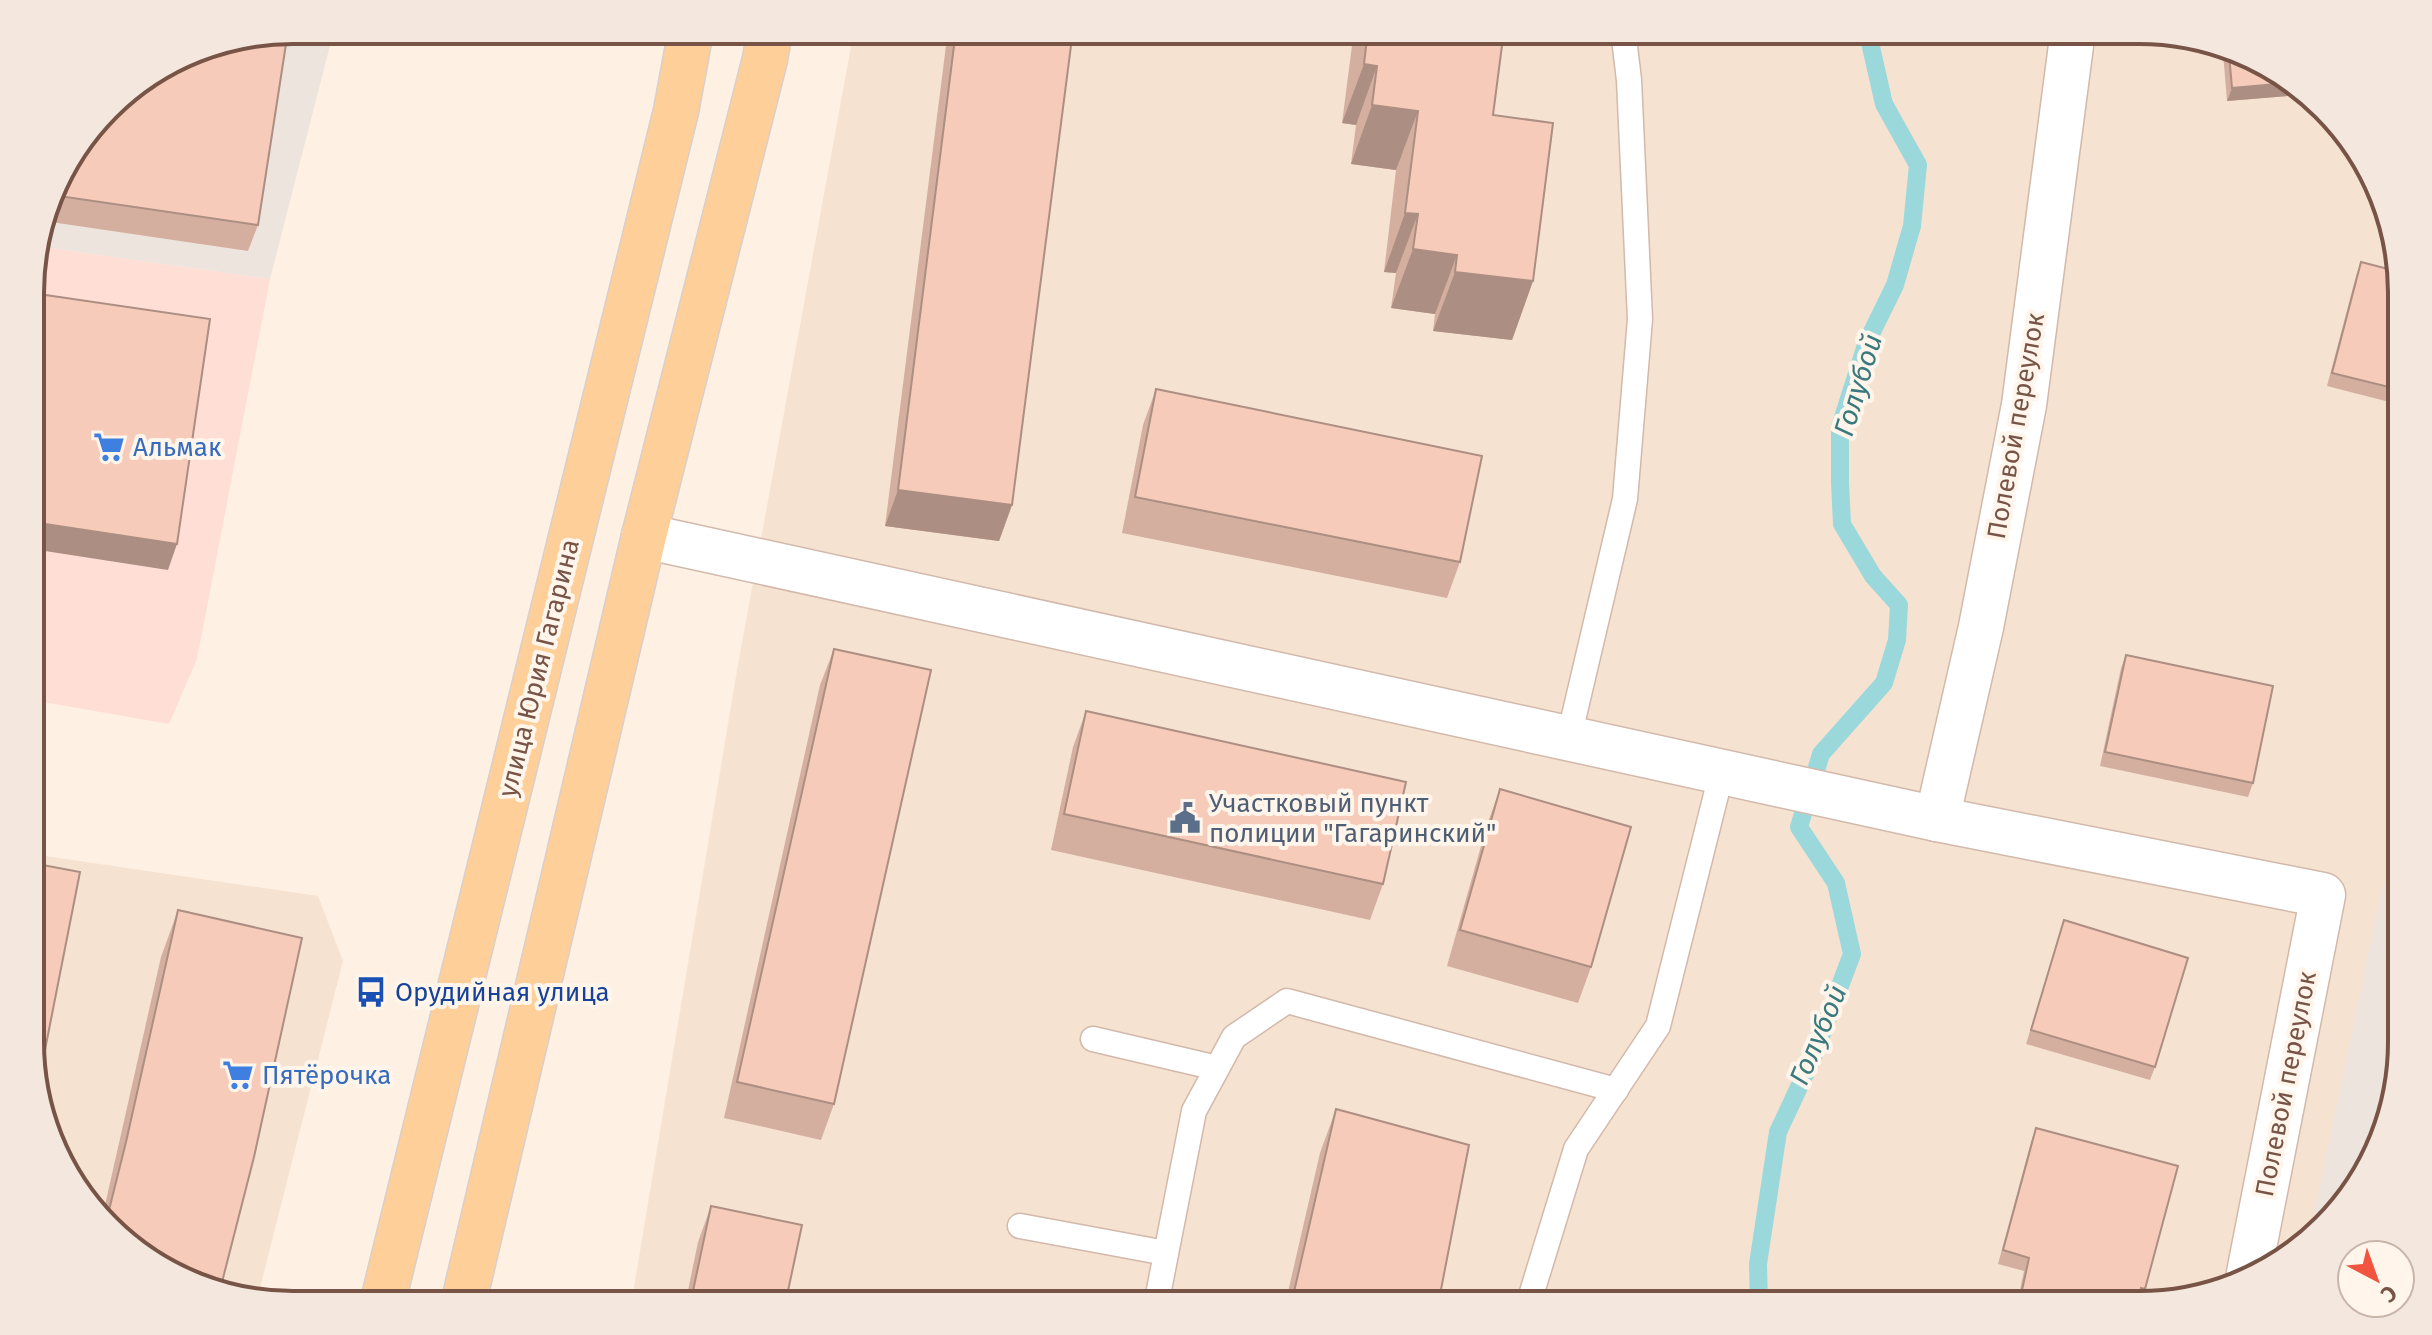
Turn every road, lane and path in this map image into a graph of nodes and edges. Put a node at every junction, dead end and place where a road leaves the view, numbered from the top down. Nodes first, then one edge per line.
1 (1625, 44) edge
2 (2071, 44) edge
3 (688, 45) edge
4 (767, 45) edge
5 (644, 536) junction
6 (1569, 737) junction
7 (1737, 775) junction
8 (1937, 819) junction
9 (1093, 1039) dead end
10 (1217, 1068) junction
11 (1616, 1090) junction
12 (1020, 1226) dead end
13 (1166, 1253) junction
14 (2251, 1264) edge
15 (1533, 1290) edge
16 (385, 1291) edge
17 (466, 1291) edge
18 (1159, 1291) edge

1 - 6 lane
2 - 8 street, Полевой переулок
3 - 16 main road, улица Юрия Гагарина
4 - 5 main road
5 - 6 street
5 - 17 main road
6 - 7 street
7 - 8 street
7 - 11 lane
8 - 14 street, Полевой переулок
9 - 10 lane
10 - 11 lane
10 - 13 lane
11 - 15 lane
12 - 13 lane
13 - 18 lane

